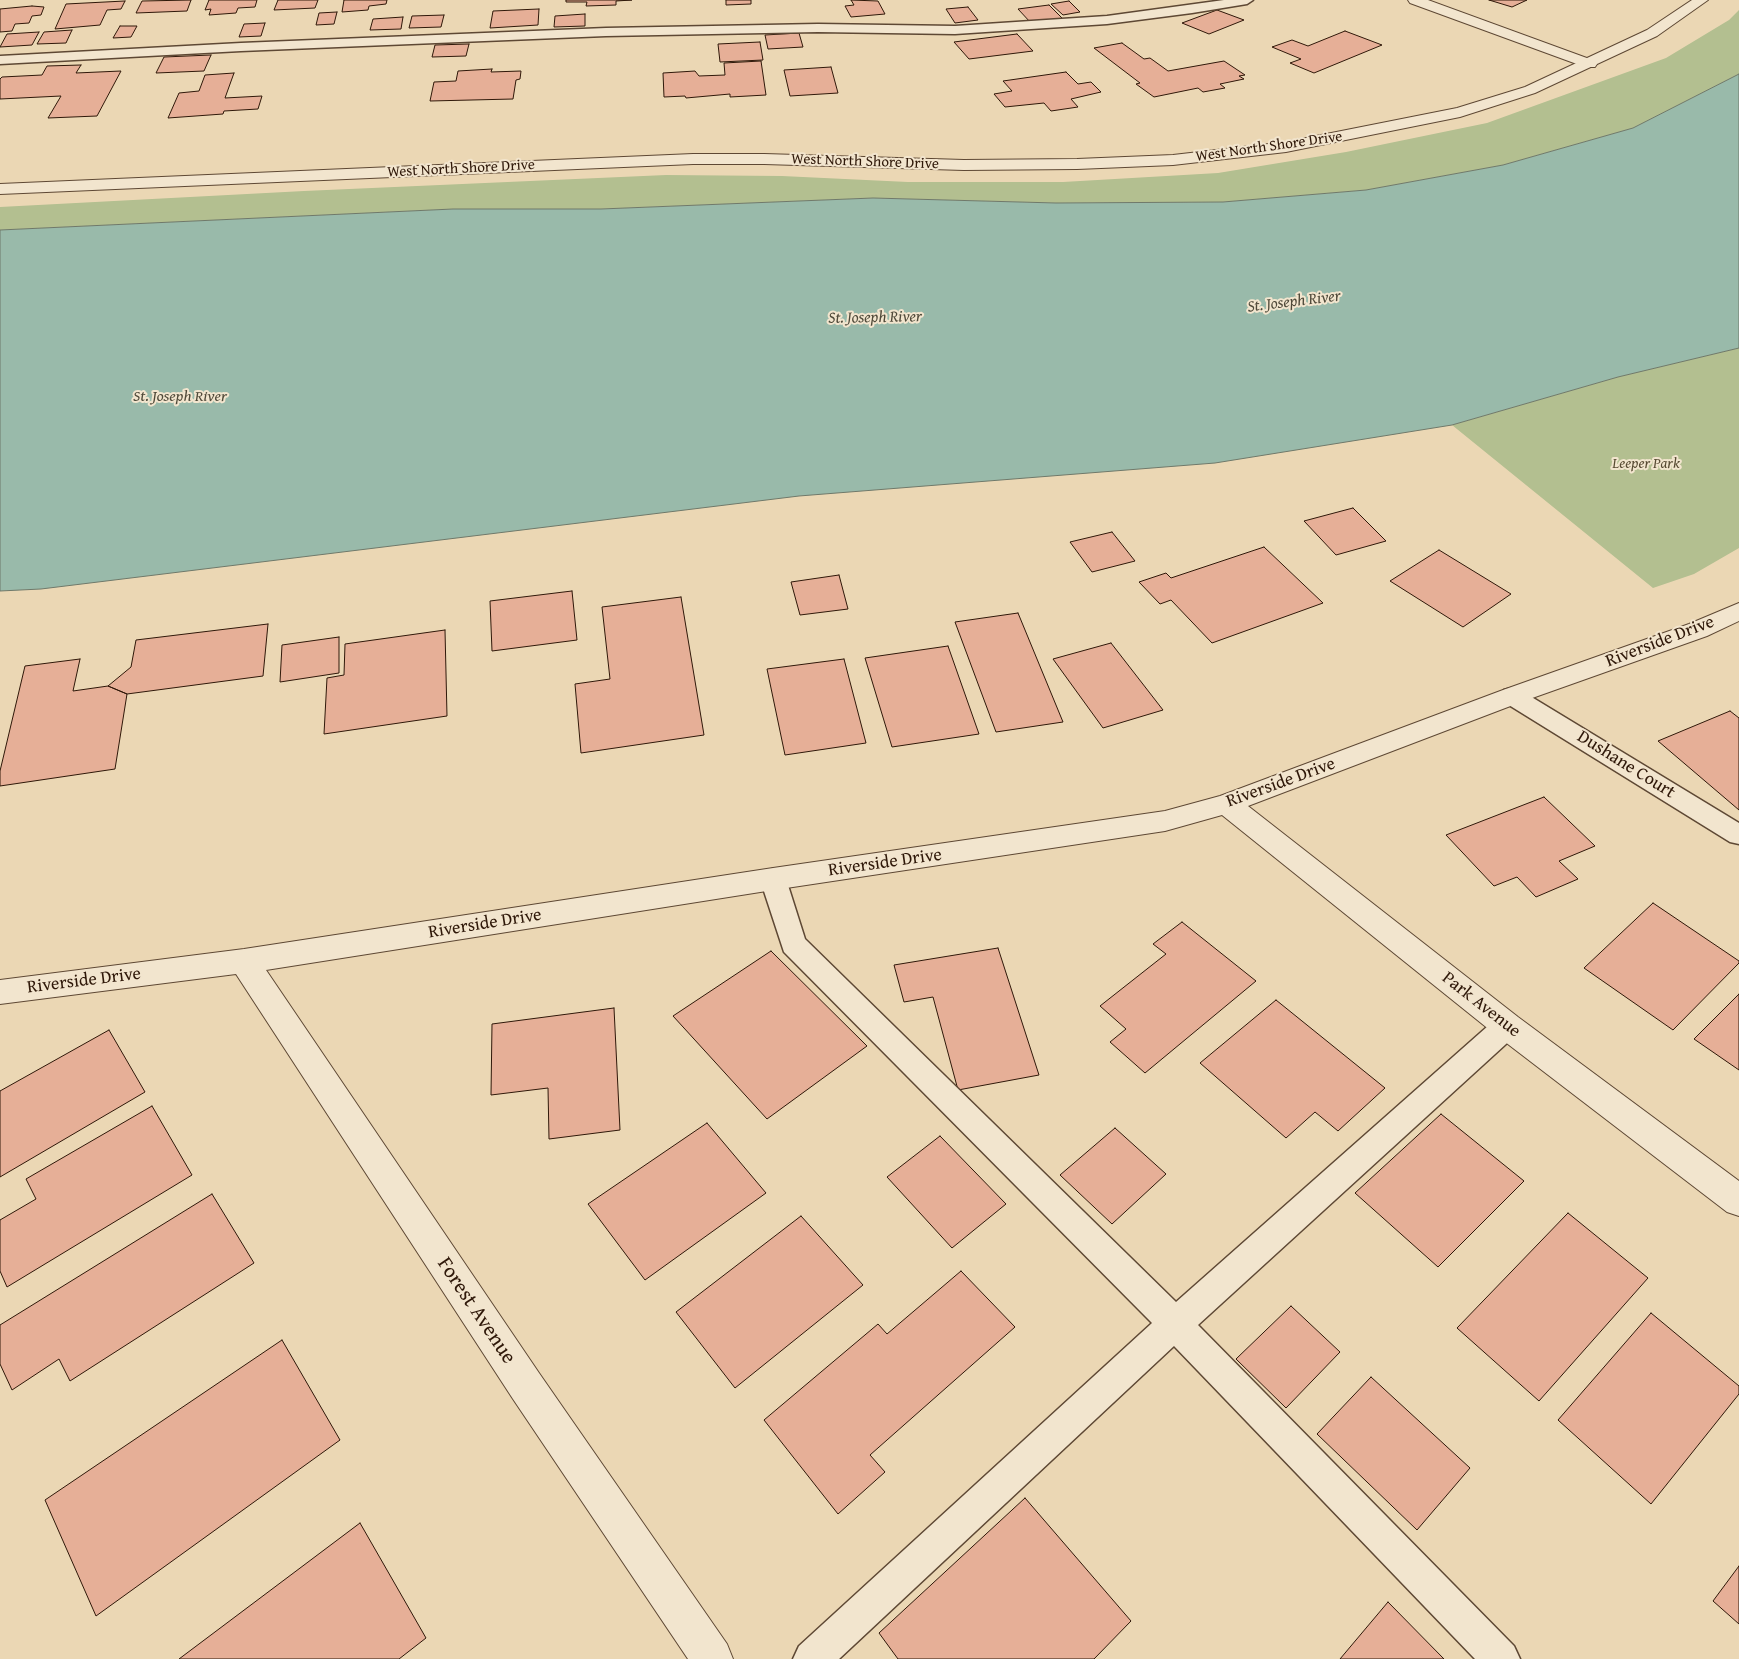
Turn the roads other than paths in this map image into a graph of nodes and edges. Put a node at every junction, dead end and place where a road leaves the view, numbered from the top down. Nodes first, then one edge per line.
1 (1247, 0) edge
2 (1415, 0) edge
3 (1701, 0) edge
4 (0, 60) edge
5 (1590, 64) junction
6 (0, 189) edge
7 (1739, 611) edge
8 (1512, 696) junction
9 (1226, 804) junction
10 (1739, 835) edge
11 (773, 879) junction
12 (244, 961) junction
13 (0, 992) edge
14 (1507, 1026) junction
15 (1739, 1201) edge
16 (1175, 1324) junction
17 (712, 1659) edge
18 (812, 1659) edge
19 (1501, 1659) edge

1 - 4 lane
2 - 5 street
3 - 5 street, West North Shore Drive
5 - 6 street, West North Shore Drive
7 - 8 street, Riverside Drive
8 - 9 street, Riverside Drive
8 - 10 lane, Dushane Court
9 - 11 street, Riverside Drive
9 - 14 street, Park Avenue
11 - 12 street, Riverside Drive
11 - 16 lane
12 - 13 street, Riverside Drive
12 - 17 street, Forest Avenue
14 - 15 street, Park Avenue
14 - 16 lane
16 - 18 lane
16 - 19 lane

